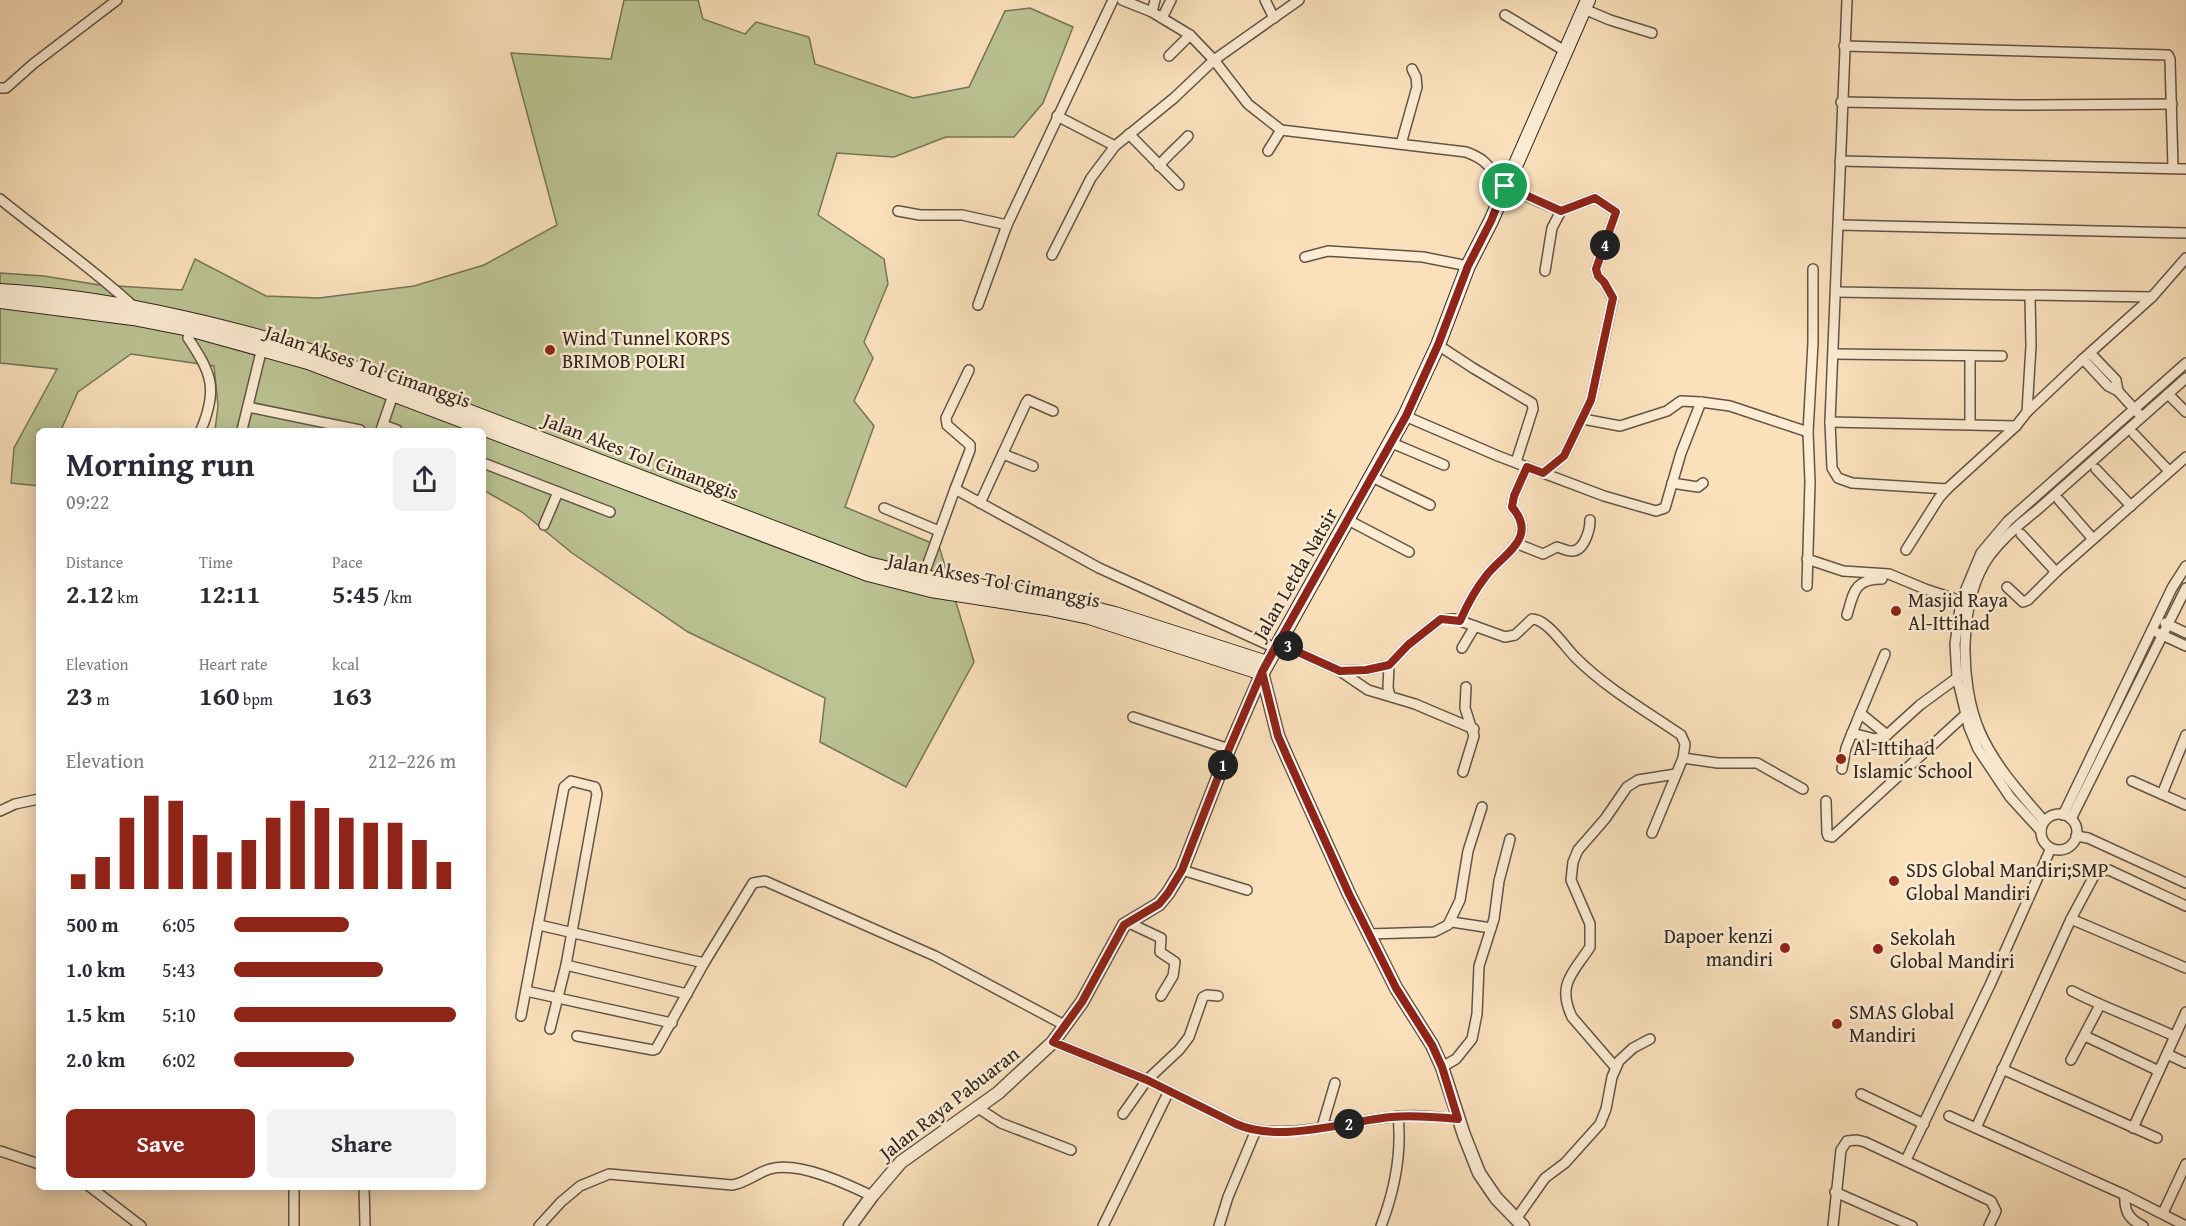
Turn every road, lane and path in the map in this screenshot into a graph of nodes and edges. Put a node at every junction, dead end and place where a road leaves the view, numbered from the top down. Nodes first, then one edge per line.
1 (117, 0) edge
2 (1113, 0) edge
3 (1122, 0) edge
4 (1155, 0) edge
5 (1171, 0) edge
6 (1265, 0) edge
7 (1299, 0) edge
8 (1847, 0) edge
9 (1586, 4) edge
10 (1152, 12) junction
11 (1505, 15) dead end
12 (1162, 18) junction
13 (1274, 18) junction
14 (1652, 33) dead end
15 (1190, 35) junction
16 (1844, 46) junction
17 (1565, 51) junction
18 (1169, 56) dead end
19 (1215, 60) junction
20 (1412, 69) dead end
21 (0, 88) edge
22 (1841, 102) junction
23 (2172, 104) junction
24 (1057, 116) junction
25 (1281, 130) junction
26 (1129, 134) junction
27 (1188, 136) dead end
28 (1401, 144) junction
29 (1115, 146) junction
30 (1268, 151) dead end
31 (1840, 161) junction
32 (1159, 166) junction
33 (2173, 168) junction
34 (2186, 169) edge
35 (1179, 185) dead end
36 (1505, 186) junction
37 (0, 199) edge
38 (1561, 211) junction
39 (898, 212) dead end
40 (1007, 225) junction
41 (1839, 225) junction
42 (2186, 233) edge
43 (1052, 255) dead end
44 (1305, 257) dead end
45 (2186, 258) edge
46 (1468, 266) junction
47 (1813, 270) dead end
48 (1545, 271) dead end
49 (0, 291) edge
50 (1836, 292) junction
51 (2030, 296) junction
52 (2152, 297) junction
53 (0, 301) edge
54 (978, 305) dead end
55 (134, 313) junction
56 (190, 324) junction
57 (1438, 345) junction
58 (262, 348) junction
59 (1834, 354) junction
60 (1970, 356) junction
61 (2002, 356) dead end
62 (2086, 356) junction
63 (2186, 363) edge
64 (969, 370) dead end
65 (2186, 378) edge
66 (395, 389) junction
67 (2168, 394) junction
68 (1701, 402) junction
69 (248, 407) junction
70 (2135, 409) junction
71 (1053, 411) dead end
72 (2027, 412) junction
73 (2186, 412) edge
74 (1406, 416) junction
75 (2142, 417) junction
76 (1583, 419) junction
77 (1830, 422) junction
78 (1970, 424) junction
79 (2016, 426) junction
80 (202, 428) edge
81 (243, 428) edge
82 (350, 428) edge
83 (382, 428) edge
84 (1808, 432) junction
85 (2134, 434) dead end
86 (1392, 442) junction
87 (1003, 454) junction
88 (2186, 457) edge
89 (1516, 462) junction
90 (486, 464) edge
91 (1444, 465) dead end
92 (1033, 466) dead end
93 (1527, 467) junction
94 (2096, 469) dead end
95 (2169, 471) junction
96 (1543, 473) junction
97 (1372, 477) junction
98 (1672, 483) junction
99 (1702, 483) dead end
100 (955, 489) junction
101 (1947, 489) junction
102 (558, 492) junction
103 (2059, 500) dead end
104 (980, 503) junction
105 (1430, 505) dead end
106 (2131, 506) junction
107 (884, 508) dead end
108 (610, 512) dead end
109 (1348, 520) junction
110 (1590, 520) dead end
111 (544, 525) dead end
112 (939, 531) junction
113 (2021, 534) dead end
114 (2093, 539) junction
115 (1518, 544) junction
116 (1906, 550) dead end
117 (1410, 552) dead end
118 (1807, 559) junction
119 (2186, 566) edge
120 (2056, 572) junction
121 (923, 578) junction
122 (1807, 586) dead end
123 (2007, 587) dead end
124 (2186, 588) edge
125 (1960, 604) junction
126 (1847, 615) dead end
127 (1460, 621) junction
128 (2155, 624) junction
129 (2168, 625) junction
130 (1474, 627) junction
131 (2186, 633) edge
132 (2163, 636) junction
133 (1277, 644) junction
134 (2186, 646) edge
135 (1462, 648) dead end
136 (1885, 654) dead end
137 (1389, 665) junction
138 (1264, 668) junction
139 (1340, 671) junction
140 (1961, 675) junction
141 (1466, 687) dead end
142 (1390, 696) junction
143 (1860, 713) junction
144 (1965, 715) junction
145 (1132, 717) dead end
146 (1474, 729) junction
147 (1852, 733) junction
148 (1887, 735) junction
149 (2186, 735) edge
150 (1229, 749) junction
151 (1683, 758) junction
152 (1842, 769) dead end
153 (1463, 772) dead end
154 (1676, 774) junction
155 (2132, 781) dead end
156 (1803, 789) dead end
157 (2162, 794) junction
158 (36, 800) edge
159 (1826, 801) dead end
160 (2186, 805) edge
161 (1482, 807) dead end
162 (0, 811) edge
163 (2067, 817) junction
164 (2042, 826) junction
165 (1652, 833) dead end
166 (2076, 836) junction
167 (1510, 839) dead end
168 (2051, 848) junction
169 (1182, 870) junction
170 (2186, 883) edge
171 (1247, 890) dead end
172 (2186, 906) edge
173 (2071, 919) junction
174 (1127, 922) junction
175 (1452, 922) junction
176 (539, 925) junction
177 (1491, 928) junction
178 (572, 932) junction
179 (1369, 934) junction
180 (704, 963) junction
181 (566, 965) junction
182 (2186, 968) edge
183 (526, 991) junction
184 (2072, 991) dead end
185 (687, 994) junction
186 (1161, 996) dead end
187 (1218, 996) dead end
188 (558, 998) junction
189 (2100, 1005) junction
190 (2186, 1012) edge
191 (521, 1016) dead end
192 (672, 1023) junction
193 (1065, 1026) junction
194 (550, 1029) dead end
195 (577, 1036) dead end
196 (2085, 1036) junction
197 (2174, 1036) junction
198 (1650, 1038) dead end
199 (1053, 1042) junction
200 (2167, 1054) junction
201 (2071, 1060) dead end
202 (2186, 1063) edge
203 (1442, 1067) junction
204 (1616, 1068) junction
205 (2002, 1069) junction
206 (2159, 1071) junction
207 (1147, 1080) junction
208 (1335, 1083) dead end
209 (1169, 1091) junction
210 (1861, 1094) dead end
211 (978, 1108) junction
212 (1123, 1114) dead end
213 (1398, 1116) junction
214 (1949, 1116) dead end
215 (1458, 1119) junction
216 (1924, 1124) junction
217 (1322, 1127) junction
218 (1976, 1128) junction
219 (2133, 1128) junction
220 (1256, 1130) junction
221 (2157, 1138) dead end
222 (0, 1150) edge
223 (1071, 1150) dead end
224 (1906, 1160) junction
225 (36, 1163) edge
226 (2186, 1164) edge
227 (94, 1190) edge
228 (294, 1190) edge
229 (364, 1190) edge
230 (1835, 1192) junction
231 (2125, 1195) junction
232 (872, 1196) junction
233 (2163, 1213) junction
234 (1519, 1222) edge
235 (141, 1226) edge
236 (294, 1226) edge
237 (365, 1226) edge
238 (539, 1226) edge
239 (850, 1226) edge
240 (1103, 1226) edge
241 (1219, 1226) edge
242 (1381, 1226) edge
243 (1833, 1226) edge
244 (1912, 1226) edge
245 (1989, 1226) edge
246 (2143, 1226) edge
247 (2186, 1226) edge

1 - 21 street
2 - 24 street
3 - 10 street
4 - 10 street
5 - 12 street
6 - 13 street
7 - 13 street
8 - 16 street
9 - 14 street
9 - 17 main road, Jalan Letda Natsir
10 - 12 street
11 - 17 street
12 - 15 street
13 - 19 street
15 - 18 street
15 - 19 street
16 - 22 street
16 - 23 street
17 - 36 main road, Jalan Letda Natsir
19 - 25 street
19 - 26 street
20 - 28 street
22 - 23 street
22 - 31 street
23 - 33 street
24 - 29 street
24 - 40 street
25 - 28 street
25 - 30 street
26 - 29 street
26 - 32 street
27 - 32 street
28 - 36 street
29 - 43 street
31 - 33 street
31 - 41 street
32 - 35 street
33 - 34 street
36 - 38 street
36 - 46 main road, Jalan Letda Natsir
37 - 55 street
38 - 48 street
38 - 76 street
39 - 40 street
40 - 54 street
41 - 42 street
41 - 50 street
44 - 46 street
45 - 52 street
46 - 57 main road, Jalan Letda Natsir
47 - 84 street
49 - 55 main road
50 - 51 street
50 - 59 street
51 - 52 street
51 - 72 street
52 - 62 street
53 - 55 main road, Jalan Akses Tol Cimanggis
55 - 56 main road, Jalan Akses Tol Cimanggis
56 - 58 main road, Jalan Akses Tol Cimanggis
56 - 66 main road, Jalan Akes Tol Cimanggis
56 - 80 street
57 - 74 main road, Jalan Letda Natsir
57 - 89 street
58 - 66 main road, Jalan Akses Tol Cimanggis
58 - 69 street
59 - 60 street
59 - 77 street
60 - 61 street
60 - 78 street
62 - 70 street
62 - 72 street
63 - 70 street
64 - 100 street
65 - 67 street
66 - 83 street
66 - 121 main road, Jalan Akes Tol Cimanggis
66 - 138 main road, Jalan Akses Tol Cimanggis
67 - 73 street
67 - 75 street
68 - 76 street
68 - 84 street
68 - 98 street
69 - 81 street
69 - 82 street
70 - 75 street
70 - 125 street
71 - 87 street
72 - 79 street
74 - 86 main road, Jalan Letda Natsir
74 - 89 street
75 - 140 street
76 - 96 street
77 - 78 street
77 - 101 street
78 - 79 street
79 - 101 street
84 - 118 street
85 - 95 street
86 - 91 street
86 - 97 main road, Jalan Letda Natsir
87 - 92 street
87 - 104 street
88 - 95 street
89 - 93 street
90 - 102 street
93 - 96 street
93 - 115 street
94 - 106 street
95 - 106 street
96 - 98 street
97 - 105 street
97 - 109 main road, Jalan Letda Natsir
98 - 99 street
100 - 104 street
100 - 112 street
101 - 116 street
102 - 108 street
102 - 111 street
103 - 114 street
104 - 133 street
106 - 114 street
107 - 112 street
109 - 117 street
109 - 133 main road, Jalan Letda Natsir
110 - 115 street
112 - 121 street
113 - 120 street
114 - 120 street
115 - 127 street
118 - 122 street
118 - 125 street
119 - 128 street
120 - 123 street
121 - 138 main road, Jalan Akes Tol Cimanggis
124 - 129 street
125 - 126 street
125 - 140 street
127 - 130 street
127 - 137 street
128 - 129 street
128 - 132 street
128 - 163 street
129 - 131 street
129 - 132 street
130 - 135 street
130 - 151 street
132 - 134 street
132 - 163 street
133 - 138 main road, Jalan Letda Natsir
133 - 139 street
136 - 143 street
137 - 139 street
137 - 142 street
138 - 150 street, Jalan Raya Pabuaran
138 - 179 street, Jalan Letda Natsir
139 - 142 street
140 - 144 street
140 - 148 street
140 - 164 street
141 - 146 street
142 - 146 street
143 - 147 street
143 - 148 street
144 - 159 street
144 - 164 street
145 - 150 street
146 - 153 street
147 - 148 street
147 - 152 street
149 - 157 street
150 - 169 street, Jalan Raya Pabuaran
151 - 154 street
151 - 156 street
154 - 165 street
154 - 204 street
155 - 157 street
157 - 160 street
158 - 162 street
161 - 175 street
163 - 164 street
163 - 166 street
164 - 168 street
166 - 168 street
166 - 170 street
167 - 177 street
168 - 216 street
169 - 171 street
169 - 174 street, Jalan Raya Pabuaran
172 - 173 street
173 - 182 street
173 - 205 street
174 - 186 street
174 - 193 street, Jalan Raya Pabuaran
175 - 177 street
175 - 179 street
176 - 178 street
176 - 178 street
176 - 183 street
177 - 203 street
178 - 180 street
178 - 181 street
179 - 203 street, Jalan Letda Natsir
180 - 185 street
180 - 193 street
181 - 185 street
181 - 188 street
183 - 188 street
183 - 191 street
184 - 189 street
185 - 192 street
187 - 207 street
188 - 192 street
188 - 194 street
189 - 196 street
189 - 197 street
190 - 197 street
192 - 195 street
193 - 199 street, Jalan Raya Pabuaran
196 - 201 street
196 - 206 street
197 - 200 street
198 - 204 street
199 - 207 street
199 - 211 street, Jalan Raya Pabuaran
200 - 202 street
200 - 206 street
203 - 215 street, Jalan Letda Natsir
204 - 234 street
205 - 218 street
205 - 219 street
206 - 219 street
207 - 209 street
207 - 212 street
208 - 217 street
209 - 220 street
209 - 240 street
210 - 216 street
211 - 223 street
211 - 232 street, Jalan Raya Pabuaran
213 - 215 street
213 - 217 street
213 - 242 street
214 - 218 street
215 - 234 street, Jalan Letda Natsir
216 - 224 street
217 - 220 street
218 - 231 street
219 - 221 street
220 - 241 street
222 - 225 street
224 - 230 street
224 - 245 street
226 - 233 street
227 - 235 street
228 - 236 street
229 - 237 street
230 - 243 street
230 - 244 street
231 - 233 street
231 - 246 street
232 - 238 street
232 - 239 street, Jalan Raya Pabuaran
233 - 247 street

